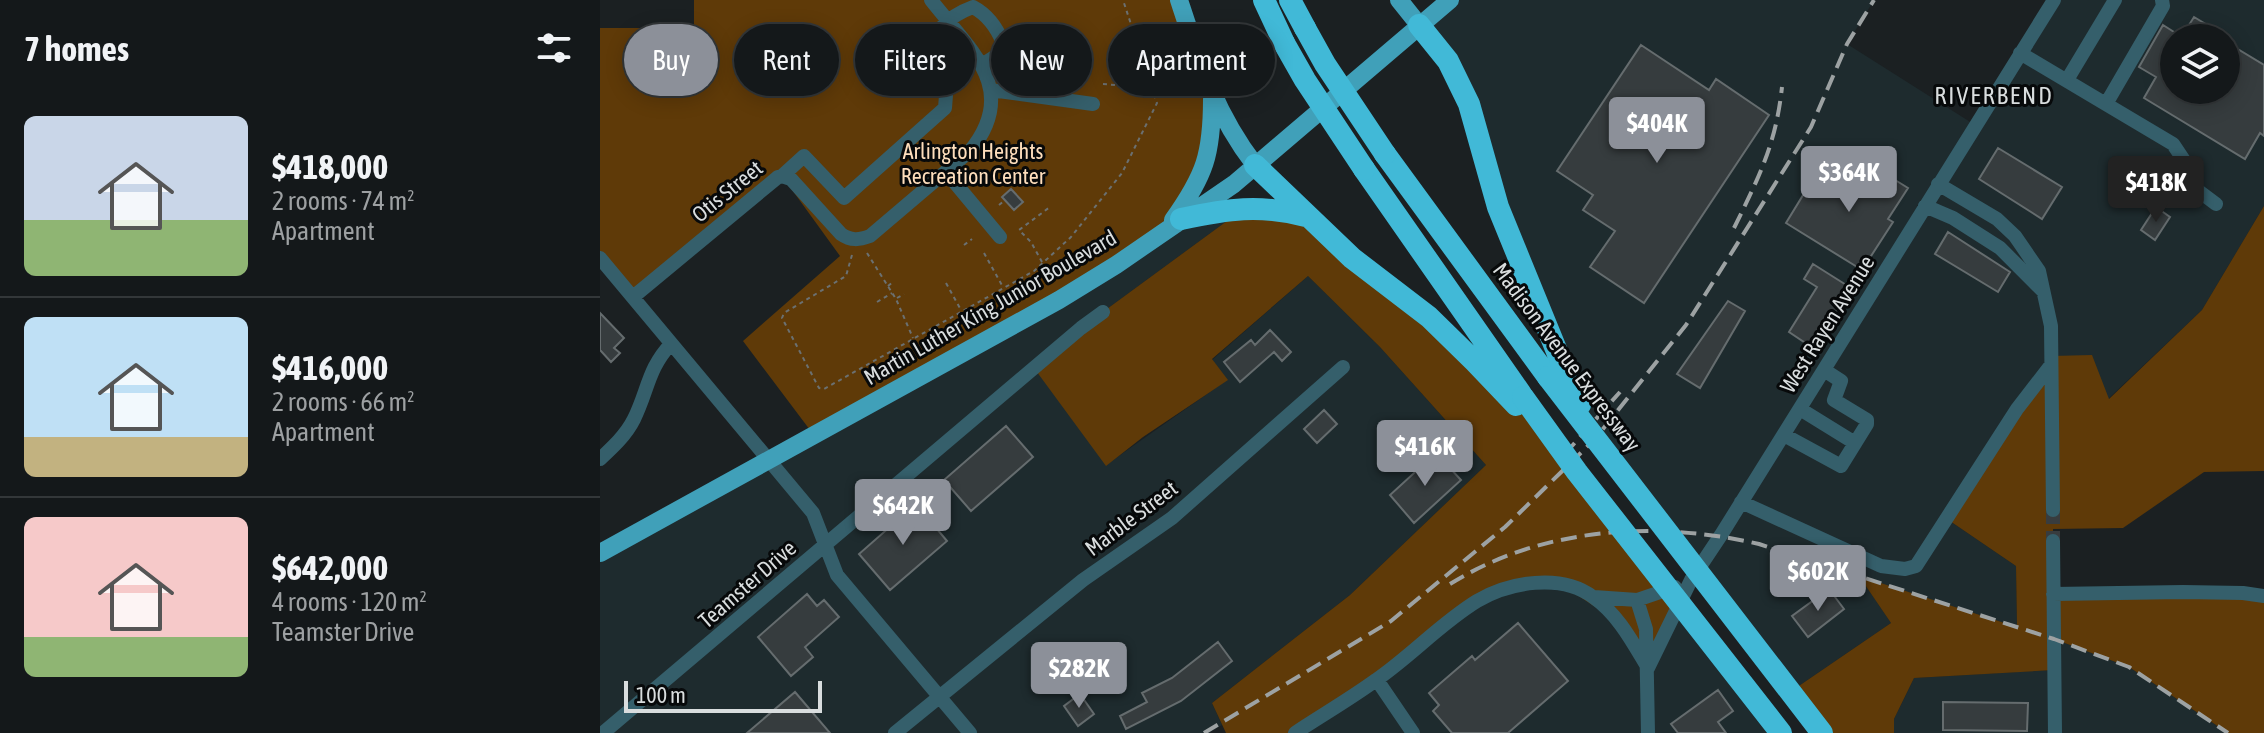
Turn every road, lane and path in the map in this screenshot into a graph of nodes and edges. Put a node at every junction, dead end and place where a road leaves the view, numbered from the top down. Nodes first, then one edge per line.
1 (931, 0) edge
2 (1123, 0) edge
3 (1179, 0) edge
4 (1264, 0) edge
5 (1290, 0) edge
6 (1399, 0) edge
7 (1450, 0) edge
8 (2054, 0) edge
9 (2115, 0) edge
10 (2162, 0) edge
11 (947, 20) junction
12 (1131, 24) edge
13 (1419, 25) junction
14 (2020, 53) junction
15 (982, 65) junction
16 (2067, 80) junction
17 (1103, 84) dead end
18 (1108, 84) edge
19 (991, 90) joint
20 (1035, 96) edge
21 (1155, 96) edge
22 (1212, 97) junction
23 (1093, 104) dead end
24 (2106, 104) junction
25 (1255, 165) junction
26 (946, 172) junction
27 (782, 176) junction
28 (1938, 184) junction
29 (1005, 200) dead end
30 (2216, 204) dead end
31 (999, 205) dead end
32 (1925, 206) junction
33 (1050, 207) dead end
34 (1307, 216) junction
35 (1173, 224) junction
36 (1000, 237) dead end
37 (972, 239) dead end
38 (964, 245) dead end
39 (852, 252) dead end
40 (866, 252) dead end
41 (984, 253) dead end
42 (600, 258) edge
43 (1042, 263) junction
44 (894, 281) dead end
45 (946, 283) dead end
46 (887, 286) junction
47 (1004, 288) junction
48 (2043, 291) junction
49 (892, 293) junction
50 (904, 294) dead end
51 (633, 297) junction
52 (813, 297) junction
53 (896, 299) junction
54 (816, 301) dead end
55 (877, 302) dead end
56 (962, 312) junction
57 (1103, 312) dead end
58 (913, 339) junction
59 (671, 344) junction
60 (2051, 365) junction
61 (1343, 367) dead end
62 (1554, 368) junction
63 (1824, 370) junction
64 (1519, 401) junction
65 (1800, 409) junction
66 (1784, 435) junction
67 (1855, 443) junction
68 (768, 458) junction
69 (600, 459) edge
70 (1741, 502) junction
71 (2053, 510) tunnel mouth
72 (2053, 541) tunnel mouth
73 (826, 546) junction
74 (600, 553) edge
75 (1691, 580) junction
76 (2053, 594) junction
77 (2264, 596) edge
78 (1594, 597) junction
79 (1637, 600) junction
80 (1648, 668) junction
81 (1377, 680) junction
82 (940, 696) junction
83 (603, 733) edge
84 (895, 733) edge
85 (970, 733) edge
86 (1295, 733) edge
87 (1413, 733) edge
88 (1648, 733) edge
89 (1781, 733) edge
90 (1822, 733) edge
91 (2055, 733) edge

1 - 11 street, Otis Street
2 - 12 path
3 - 22 main road
4 - 64 highway, bridge
5 - 62 highway, Madison Avenue Expressway, bridge
6 - 13 main road
7 - 13 main road, Martin Luther King Junior Boulevard
8 - 14 street, West Rayen Avenue
9 - 16 street
10 - 24 street
11 - 15 street, Otis Street
11 - 15 street
11 - 27 street
13 - 25 main road, Martin Luther King Junior Boulevard
13 - 62 highway
14 - 16 street
14 - 28 street, West Rayen Avenue
15 - 19 street, Otis Street
16 - 24 street
17 - 18 path
19 - 26 street, Otis Street
20 - 23 street
21 - 43 path
22 - 25 main road
22 - 35 main road
24 - 30 street
25 - 34 highway
25 - 35 main road, Martin Luther King Junior Boulevard
26 - 27 street, Otis Street
26 - 36 street
27 - 51 street, Otis Street
28 - 32 street, West Rayen Avenue
28 - 48 street
29 - 31 path
32 - 48 street
32 - 63 street, West Rayen Avenue
33 - 43 path
34 - 35 highway
34 - 64 highway
35 - 68 main road, Martin Luther King Junior Boulevard
37 - 38 path
39 - 52 path
40 - 46 path
41 - 47 path
42 - 51 street
43 - 47 path
44 - 46 path
45 - 56 path
46 - 49 path
47 - 56 path
48 - 60 street
49 - 53 path
49 - 55 path
50 - 53 path
51 - 59 street
52 - 54 path
52 - 58 path
53 - 58 path
56 - 58 path
57 - 73 street, Teamster Drive
59 - 68 street
59 - 69 street
60 - 70 street
60 - 71 street
61 - 82 street, Marble Street
62 - 90 highway, Madison Avenue Expressway, bridge
63 - 65 street, West Rayen Avenue
63 - 67 street
64 - 89 highway, bridge
65 - 66 street, West Rayen Avenue
65 - 67 street
66 - 67 street
66 - 70 street, West Rayen Avenue
68 - 73 street
68 - 74 main road, Martin Luther King Junior Boulevard
70 - 75 street, West Rayen Avenue
72 - 76 street
73 - 82 street
73 - 83 street, Teamster Drive
75 - 79 street
75 - 80 street, West Rayen Avenue
76 - 77 street
76 - 91 street
78 - 79 street
78 - 80 street
78 - 81 street
79 - 80 street
80 - 88 street
81 - 86 street
81 - 87 street
82 - 84 street, Marble Street
82 - 85 street

